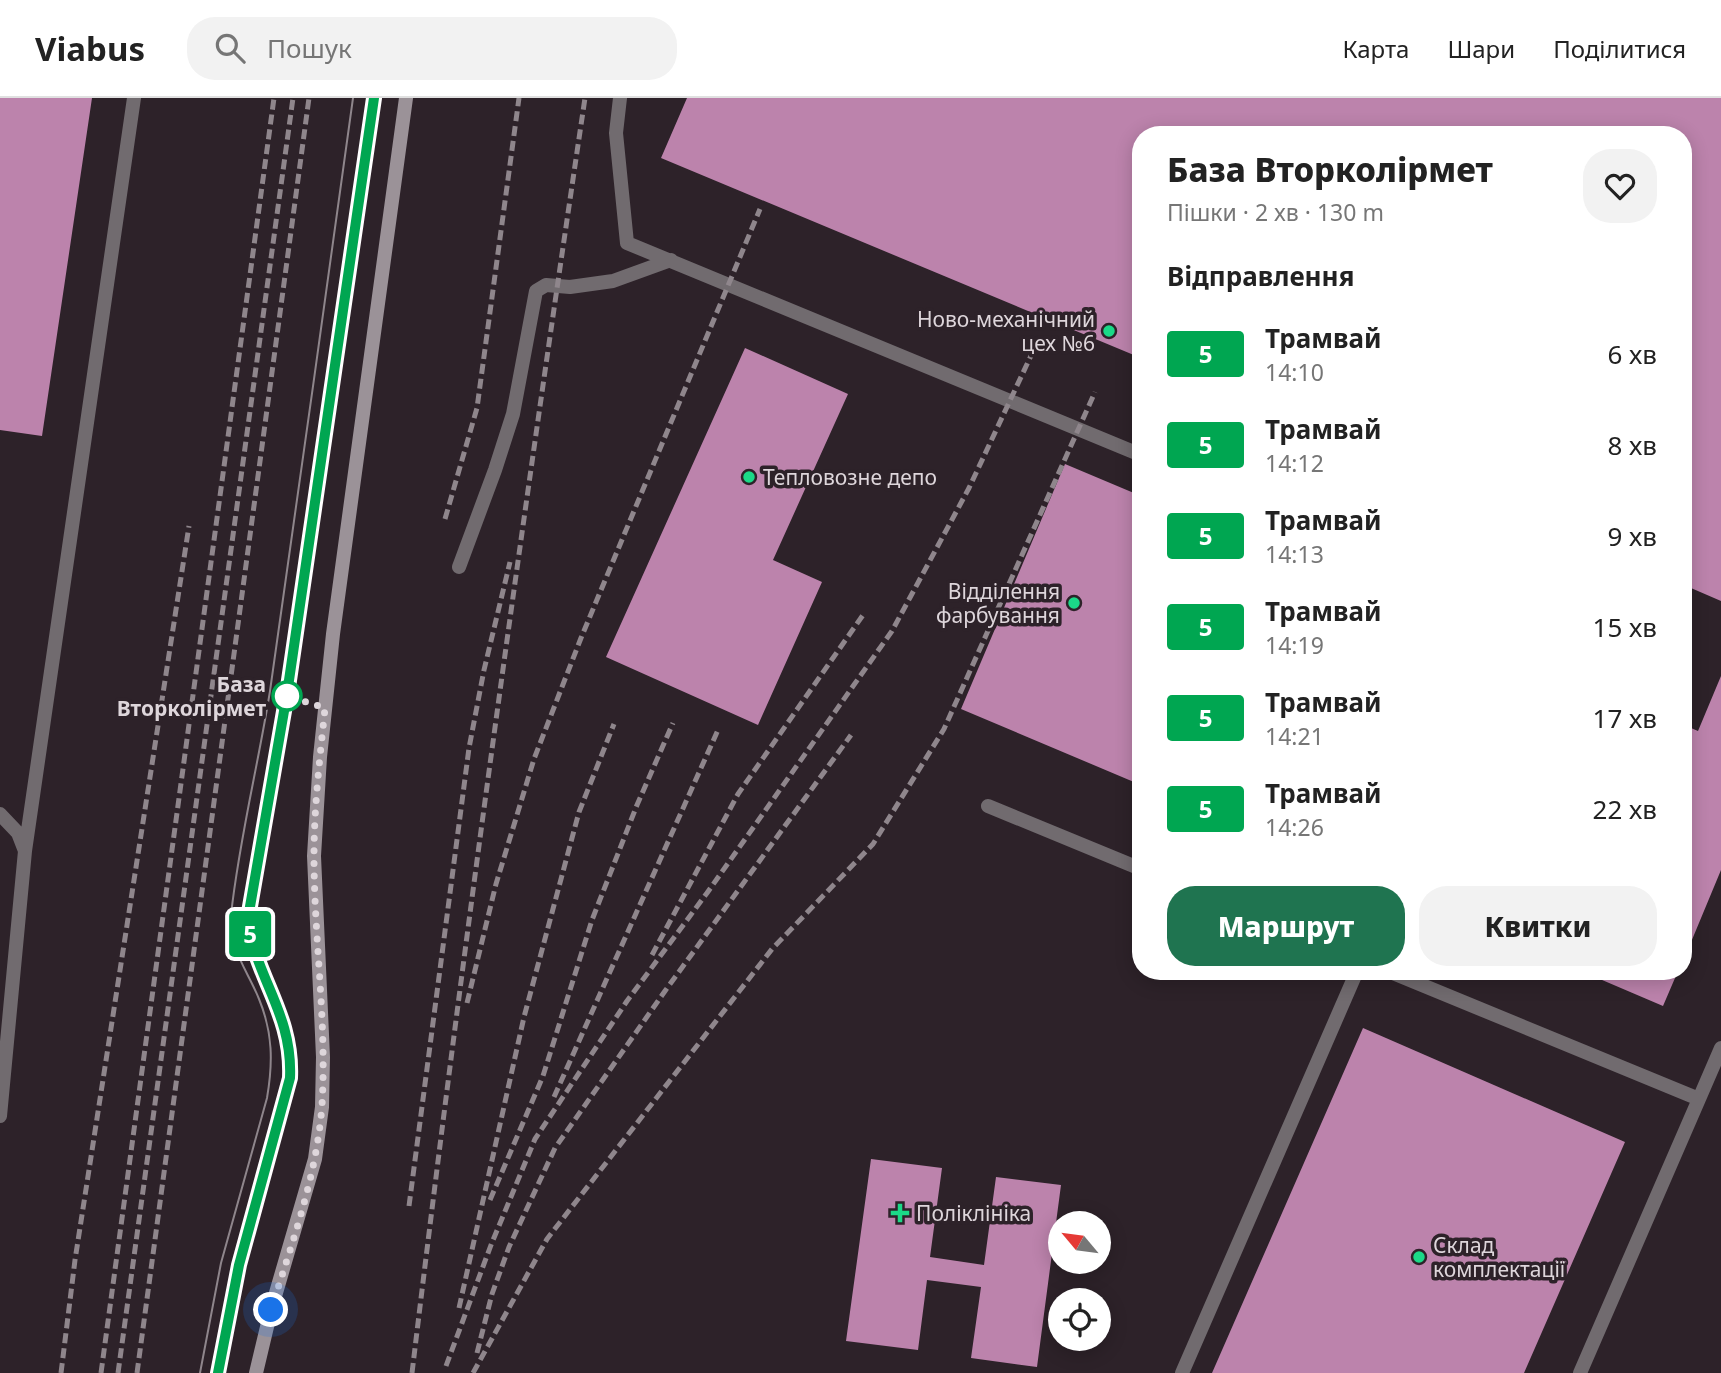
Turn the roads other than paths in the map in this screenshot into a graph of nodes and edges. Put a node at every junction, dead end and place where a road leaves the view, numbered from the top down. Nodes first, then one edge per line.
1 (134, 98) edge
2 (406, 98) edge
3 (620, 98) edge
4 (671, 260) junction
5 (1132, 451) edge
6 (459, 567) dead end
7 (988, 806) dead end
8 (0, 814) edge
9 (25, 851) junction
10 (1132, 865) edge
11 (1352, 980) edge
12 (1410, 980) edge
13 (1721, 1048) edge
14 (1699, 1099) junction
15 (0, 1116) edge
16 (256, 1373) edge
17 (1182, 1373) edge
18 (1580, 1373) edge

1 - 9 street
2 - 16 street
3 - 4 street
4 - 5 street
4 - 6 street
7 - 10 street
8 - 9 street
9 - 15 street
11 - 17 street
12 - 14 street
13 - 14 street
14 - 18 street

